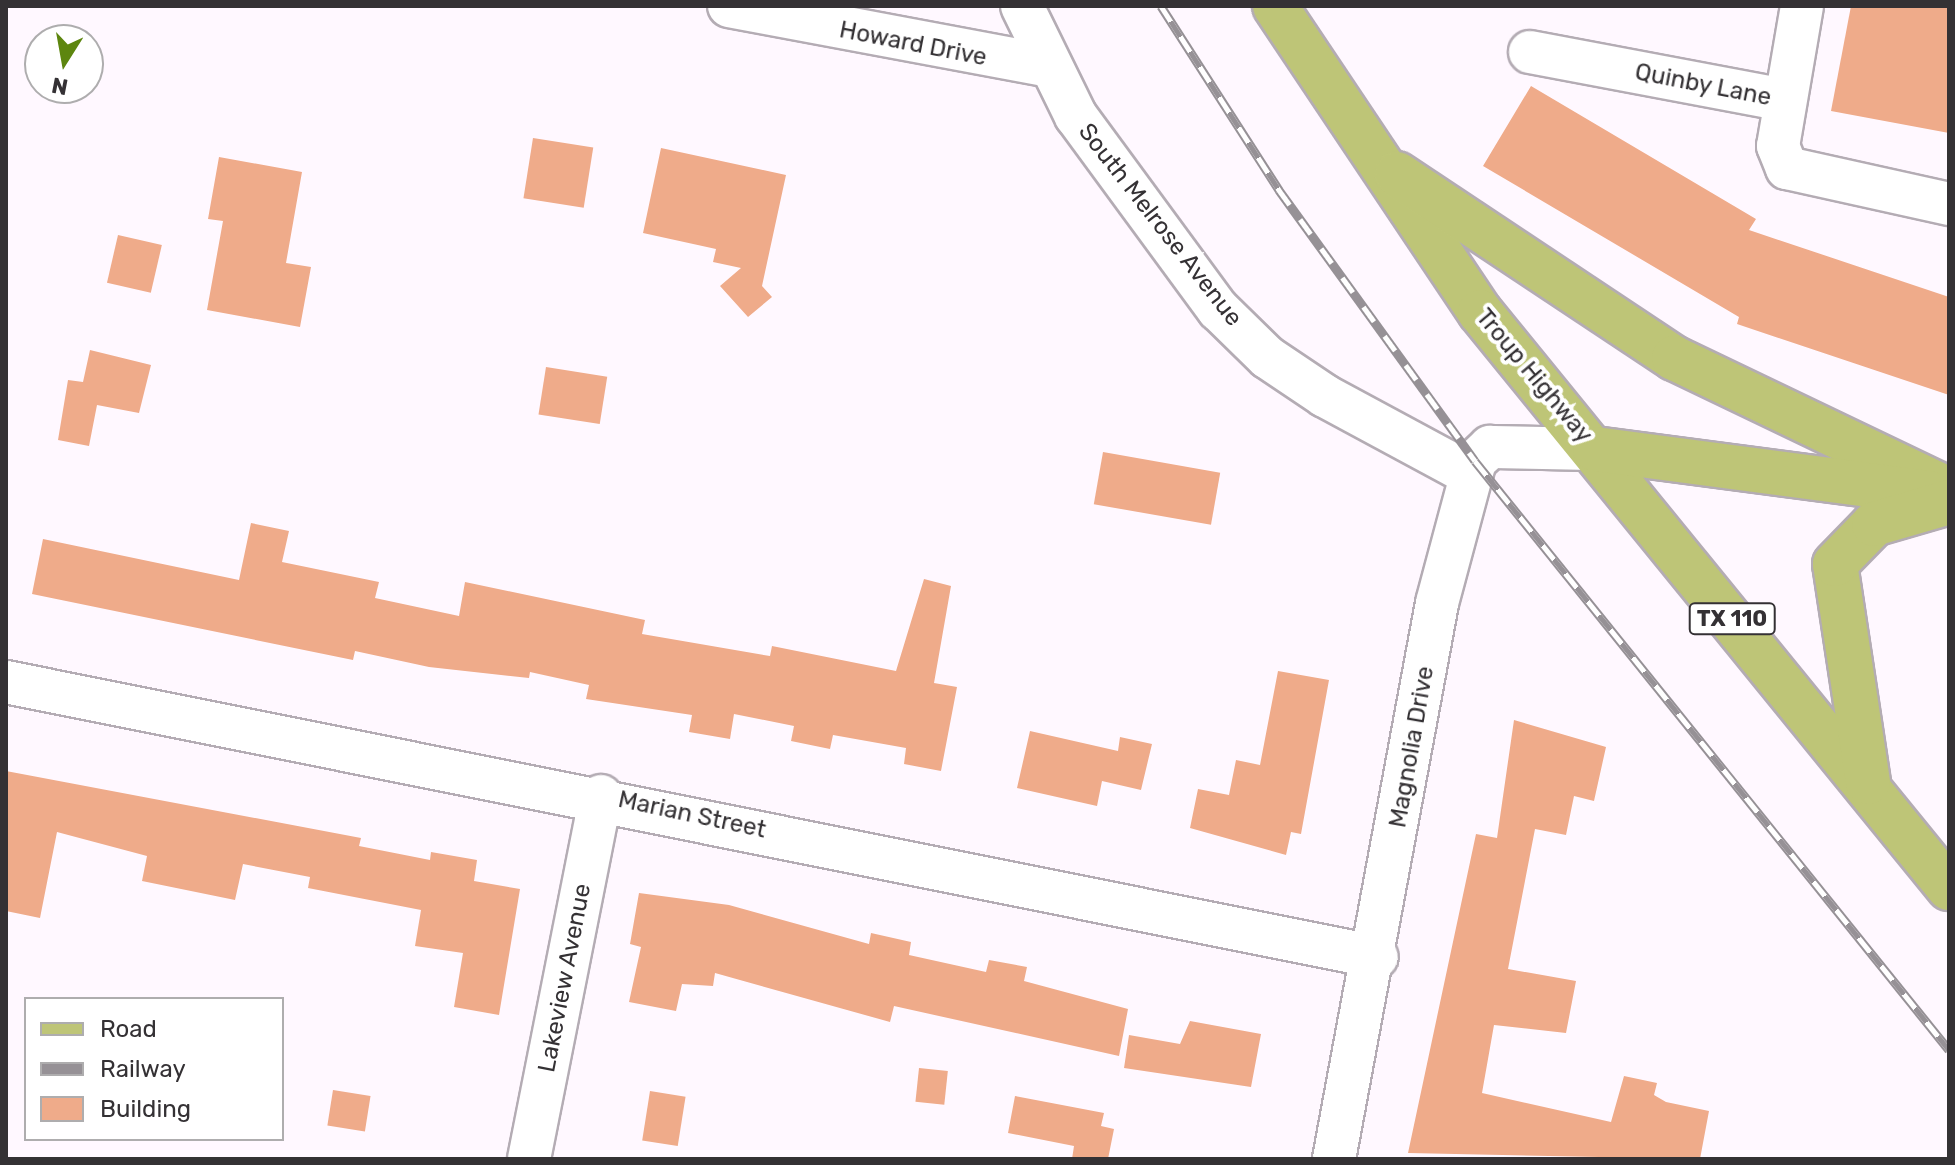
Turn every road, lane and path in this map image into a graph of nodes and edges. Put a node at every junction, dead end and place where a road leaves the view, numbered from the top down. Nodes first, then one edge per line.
1 (729, 6) edge
2 (1022, 6) edge
3 (1275, 6) edge
4 (1802, 6) edge
5 (1530, 52) dead end
6 (1050, 66) junction
7 (1785, 100) junction
8 (1379, 161) junction
9 (1949, 204) edge
10 (1595, 449) junction
11 (1470, 474) junction
12 (1949, 493) edge
13 (1949, 502) edge
14 (6, 682) edge
15 (1869, 789) junction
16 (601, 796) junction
17 (1949, 888) edge
18 (1377, 957) junction
19 (529, 1159) edge
20 (1334, 1159) edge

1 - 6 street, Howard Drive
2 - 6 street, South Melrose Avenue
3 - 8 main road, Troup Highway
4 - 7 street
5 - 7 street, Quinby Lane
6 - 11 street, South Melrose Avenue
7 - 9 street, Quinby Lane
8 - 10 main road, Troup Highway / TX 110
8 - 12 main road
10 - 11 street
10 - 12 main road, Troup Highway
10 - 15 main road, TX 110
11 - 18 street, Magnolia Drive
13 - 15 main road
14 - 16 street, Marian Street
15 - 17 main road, TX 110
16 - 18 street, Marian Street
16 - 19 street, Lakeview Avenue
18 - 20 street, Magnolia Drive

